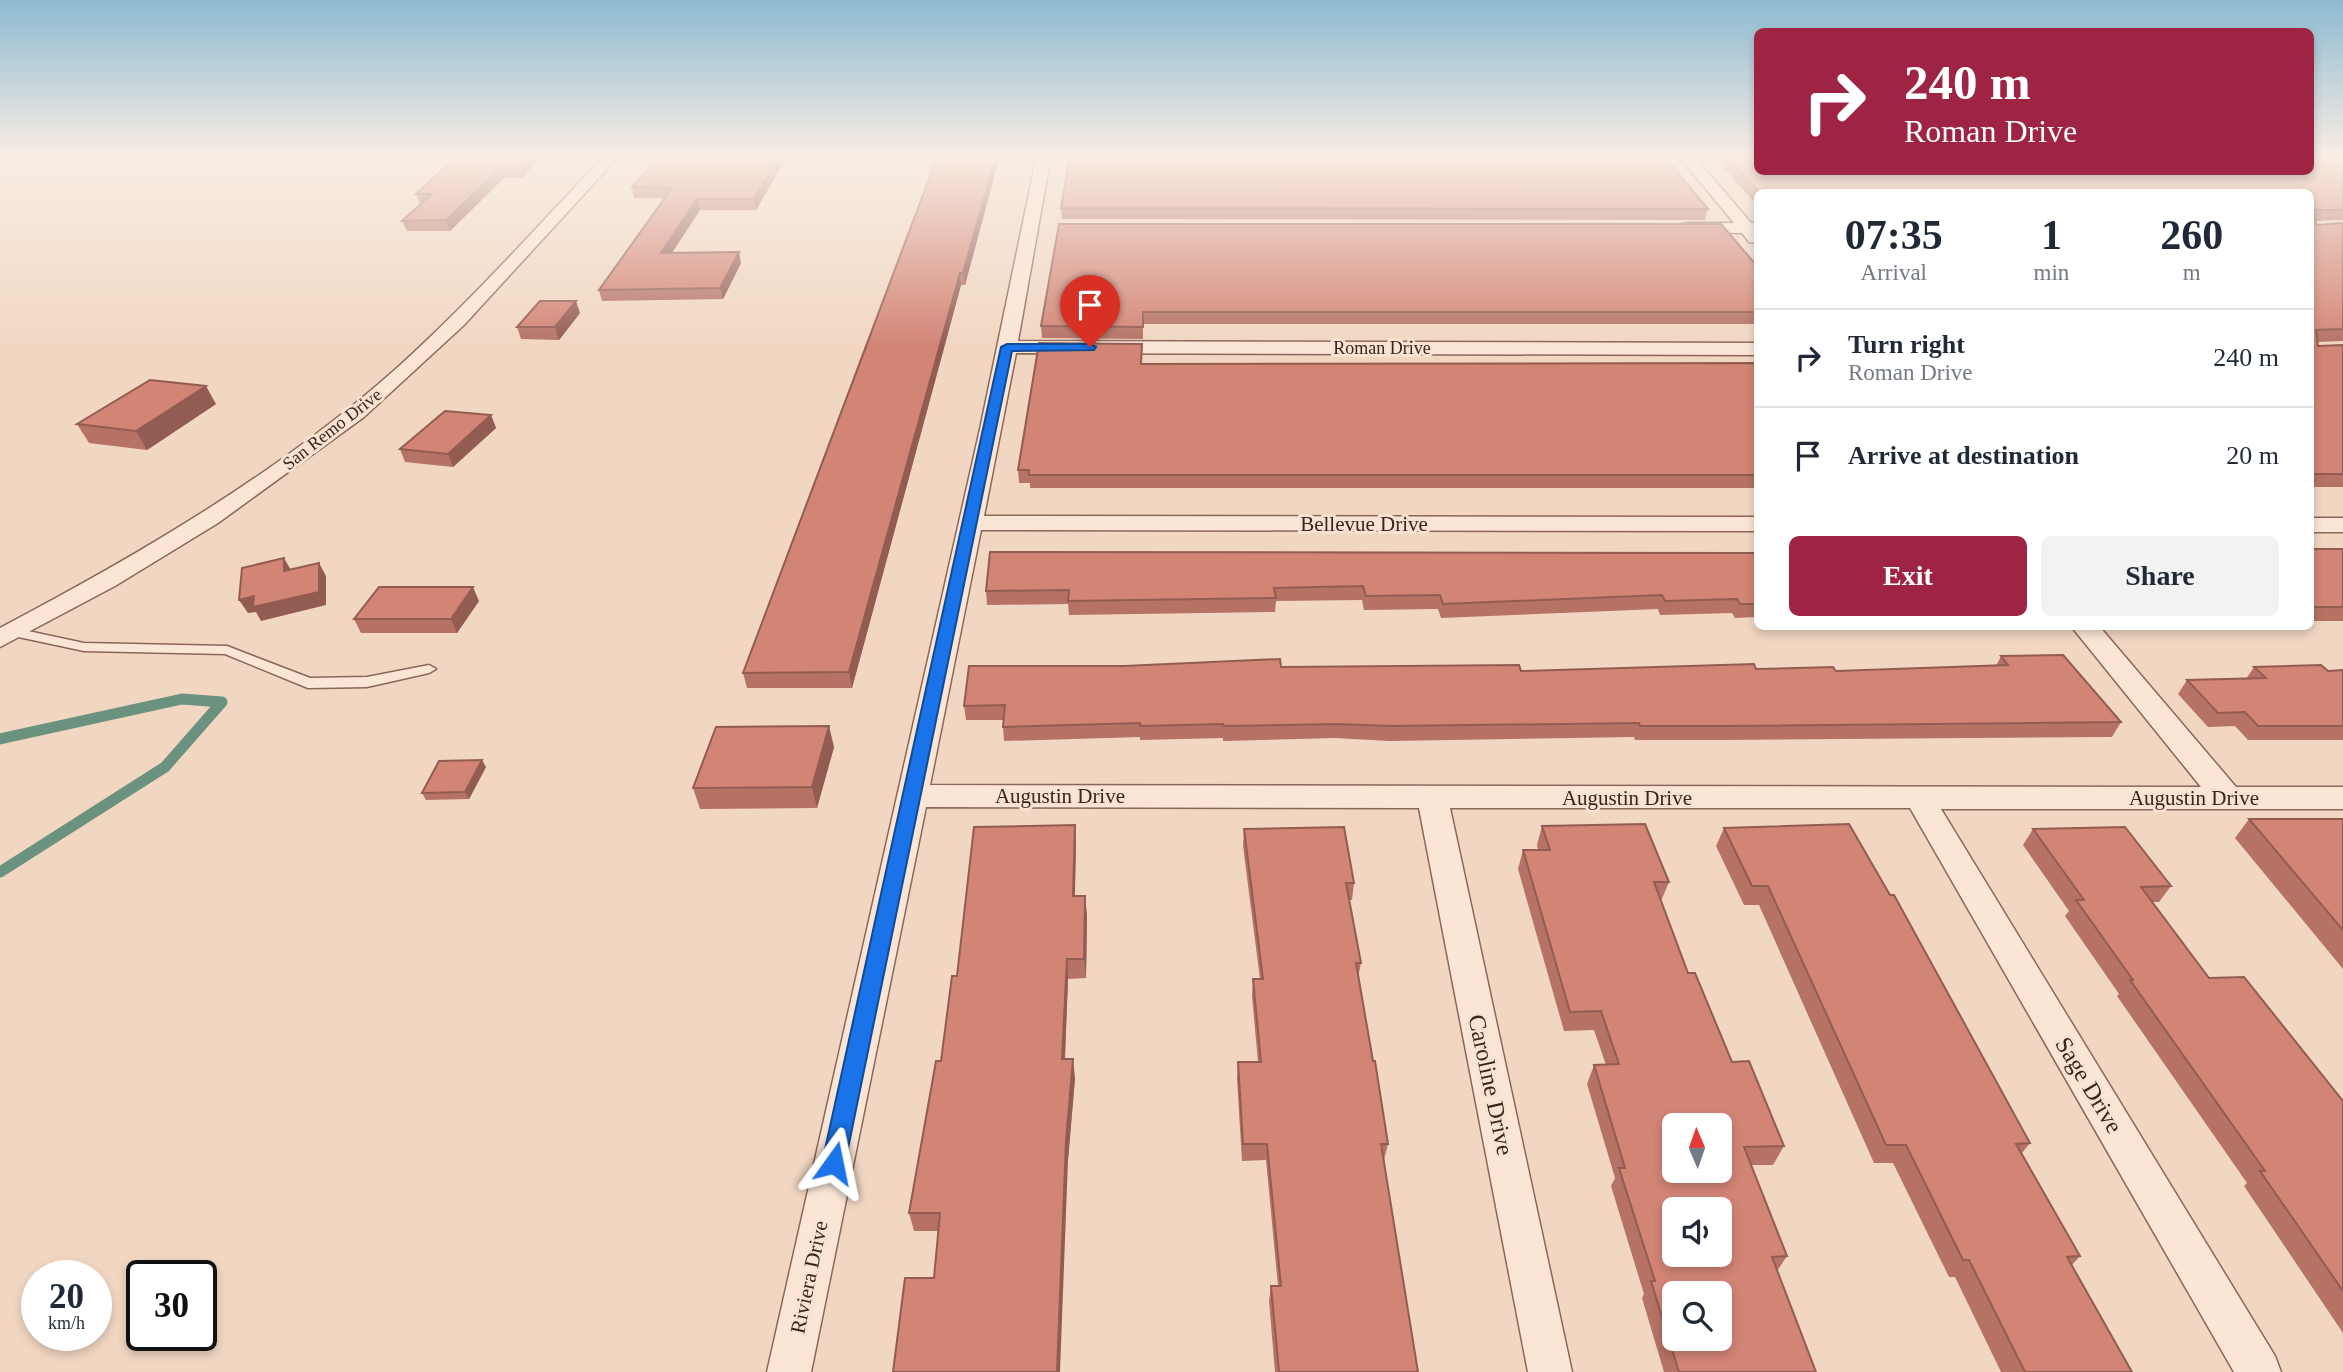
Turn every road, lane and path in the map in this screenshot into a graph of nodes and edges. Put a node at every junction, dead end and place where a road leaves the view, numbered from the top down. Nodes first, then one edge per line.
1 (553, 219) edge
2 (1039, 219) edge
3 (1664, 228) edge
4 (1754, 232) edge
5 (1007, 347) junction
6 (1754, 349) edge
7 (971, 523) junction
8 (1754, 524) edge
9 (2314, 525) edge
10 (2343, 525) edge
11 (2087, 630) edge
12 (7, 636) edge
13 (429, 669) dead end
14 (911, 796) junction
15 (1432, 797) junction
16 (1919, 798) junction
17 (2228, 798) junction
18 (2343, 798) edge
19 (789, 1372) edge
20 (1549, 1372) edge
21 (2259, 1372) edge

1 - 12 street, San Remo Drive
2 - 5 street, Riviera Drive
3 - 4 street
5 - 6 street, Roman Drive
5 - 7 street, Riviera Drive
7 - 8 street, Bellevue Drive
7 - 14 street, Riviera Drive
9 - 10 street
11 - 17 street
12 - 13 lane
14 - 15 street, Augustin Drive
14 - 19 street, Riviera Drive
15 - 16 street, Augustin Drive
15 - 20 street, Caroline Drive
16 - 17 street, Augustin Drive
16 - 21 street, Sage Drive
17 - 18 street, Augustin Drive

